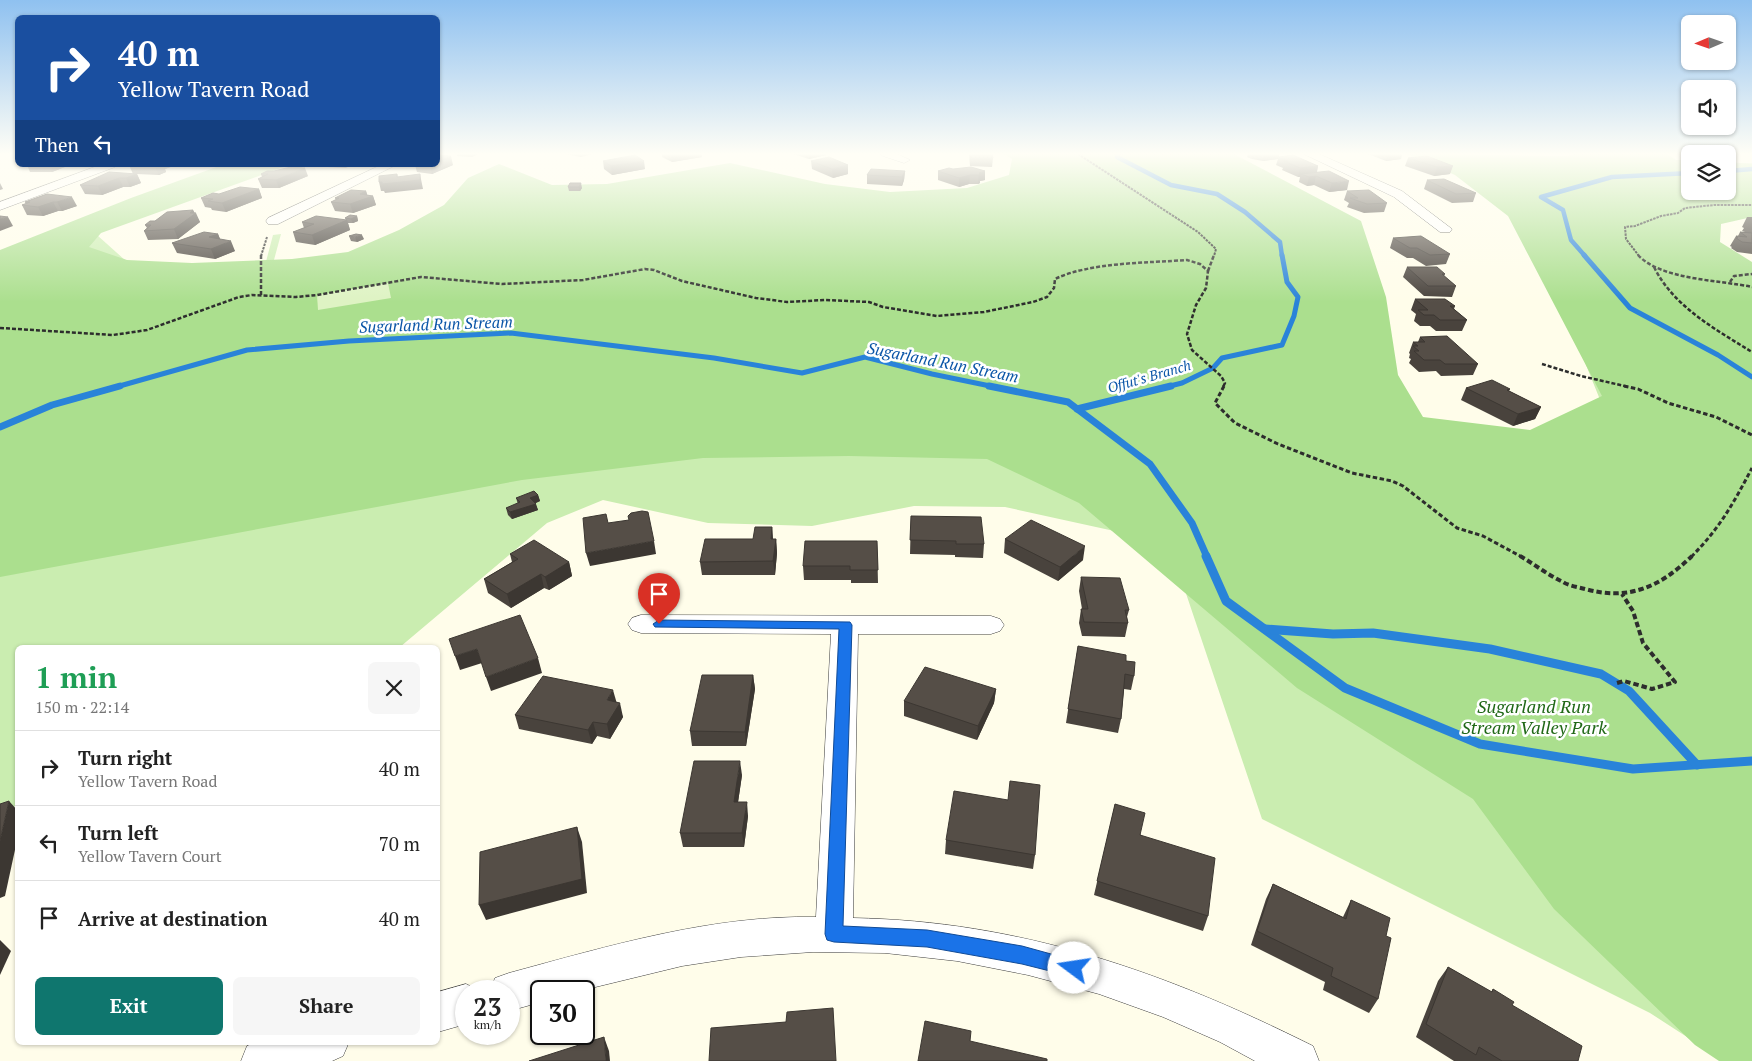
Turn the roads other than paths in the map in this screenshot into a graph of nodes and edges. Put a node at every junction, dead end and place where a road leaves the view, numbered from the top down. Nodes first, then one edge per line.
1 (310, 204) edge
2 (1411, 204) edge
3 (273, 221) road end
4 (1445, 229) dead end
5 (640, 624) dead end
6 (846, 625) junction
7 (991, 625) dead end
8 (834, 934) junction
9 (520, 989) edge
10 (455, 1007) edge
11 (440, 1011) edge
12 (318, 1045) edge
13 (262, 1061) edge
14 (1298, 1061) edge

1 - 3 street
2 - 4 street
5 - 6 street
6 - 7 street
6 - 8 street
8 - 9 street
8 - 14 street
10 - 11 street
12 - 13 street

